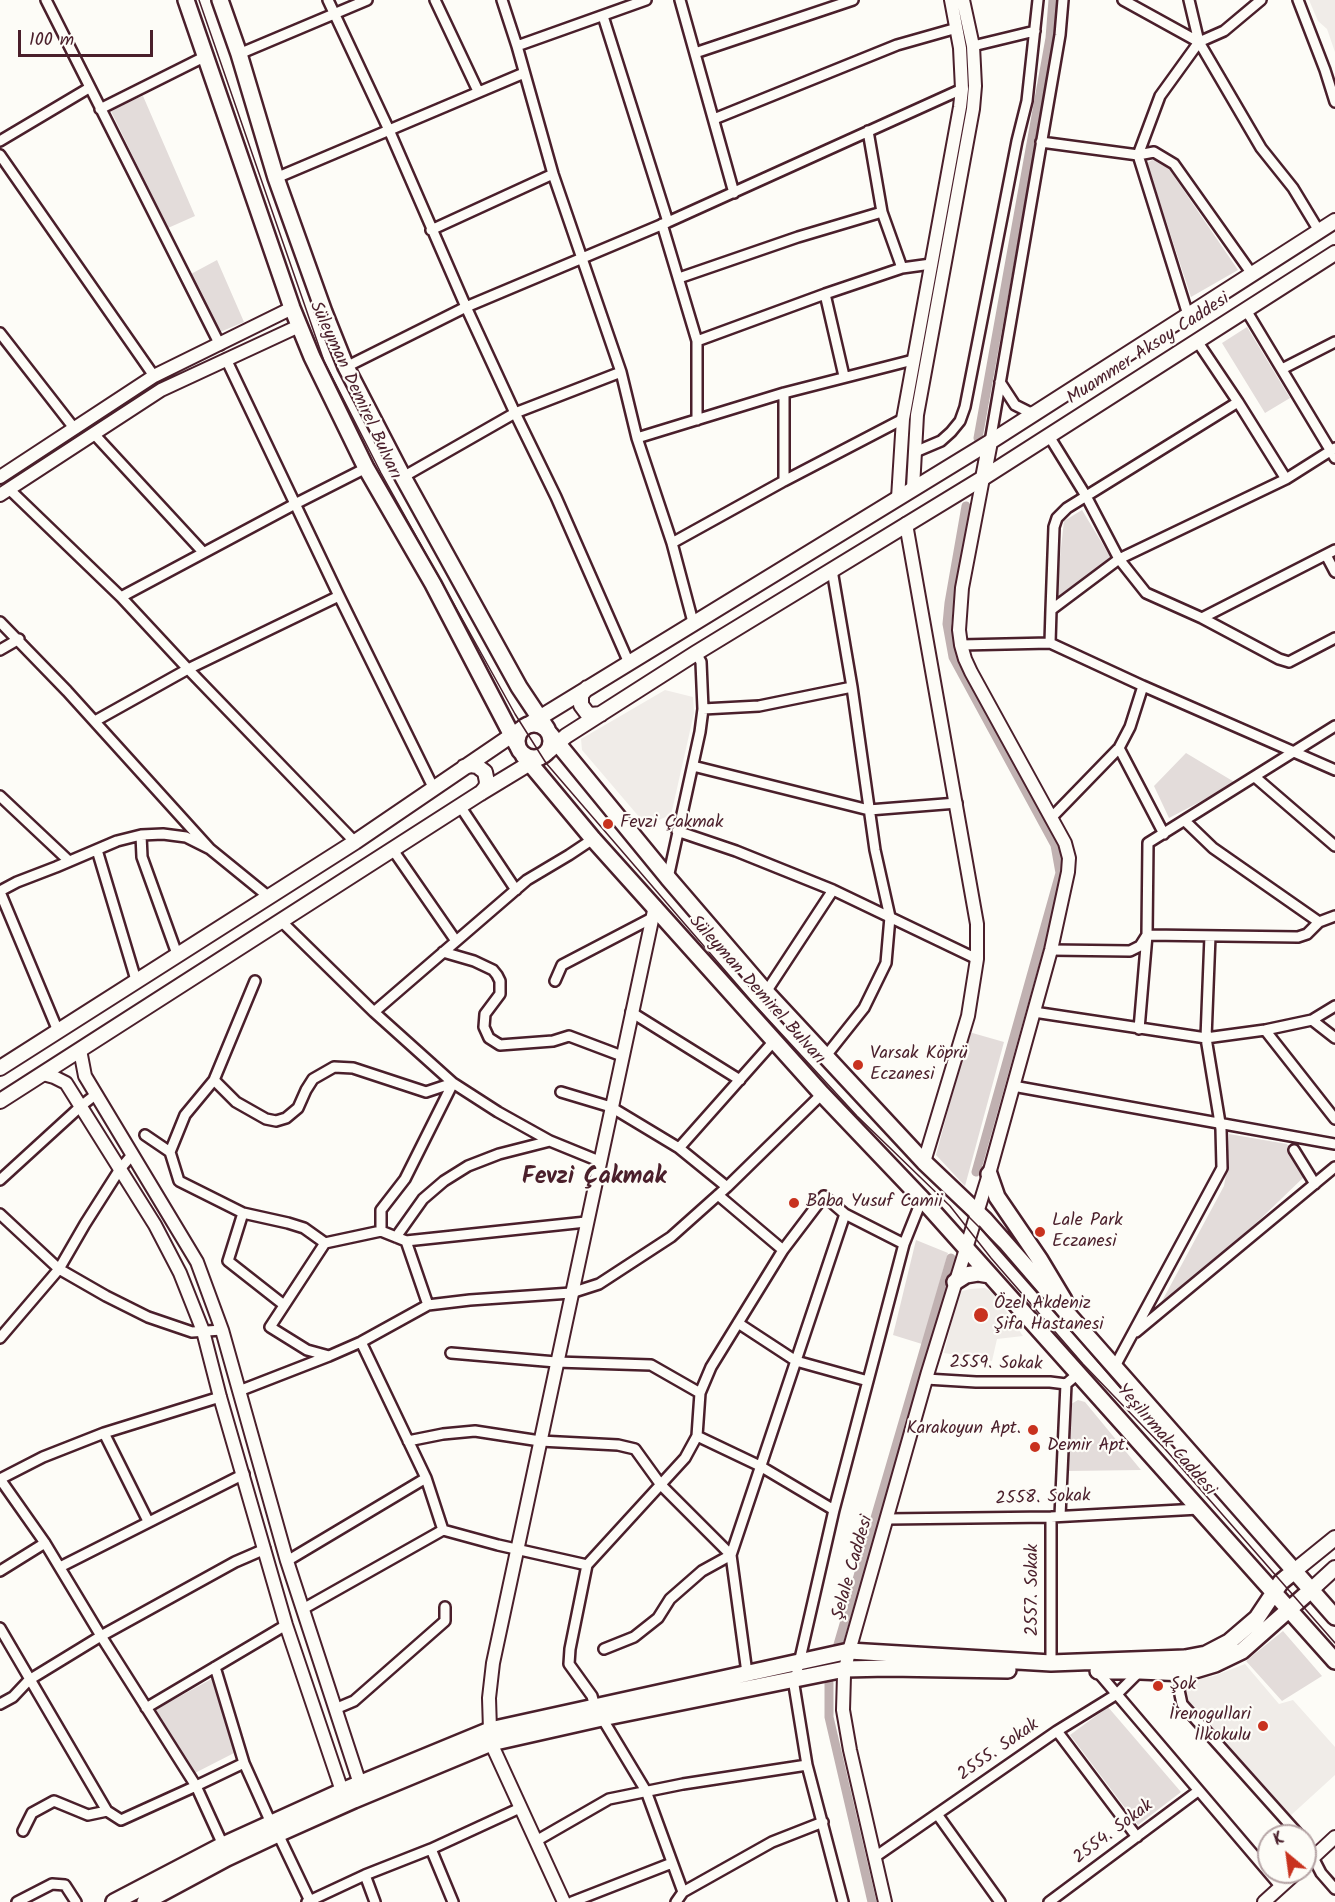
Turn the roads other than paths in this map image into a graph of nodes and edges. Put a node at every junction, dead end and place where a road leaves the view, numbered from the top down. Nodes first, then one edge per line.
1 (46, 0) edge
2 (186, 0) edge
3 (220, 0) edge
4 (328, 0) edge
5 (367, 0) edge
6 (435, 0) edge
7 (502, 0) edge
8 (646, 0) edge
9 (680, 0) edge
10 (853, 0) edge
11 (951, 0) edge
12 (963, 0) edge
13 (1038, 0) edge
14 (1063, 0) edge
15 (1123, 0) edge
16 (1189, 0) edge
17 (1261, 0) edge
18 (1298, 0) edge
19 (836, 3) edge
20 (335, 14) junction
21 (603, 16) junction
22 (957, 28) junction
23 (1035, 32) junction
24 (1200, 42) junction
25 (517, 46) junction
26 (973, 46) junction
27 (695, 53) junction
28 (239, 54) junction
29 (204, 57) junction
30 (524, 73) junction
31 (89, 88) junction
32 (962, 89) junction
33 (478, 91) junction
34 (1335, 102) edge
35 (100, 109) junction
36 (714, 119) junction
37 (389, 130) junction
38 (868, 131) junction
39 (0, 141) edge
40 (1041, 142) junction
41 (0, 155) edge
42 (1138, 155) junction
43 (554, 174) junction
44 (276, 178) junction
45 (734, 193) junction
46 (882, 212) junction
47 (1335, 221) edge
48 (665, 223) junction
49 (431, 230) junction
50 (1319, 231) junction
51 (1335, 253) edge
52 (582, 259) junction
53 (932, 264) junction
54 (902, 268) junction
55 (1252, 274) junction
56 (680, 278) junction
57 (825, 294) junction
58 (292, 308) junction
59 (466, 308) junction
60 (1246, 310) junction
61 (1188, 315) junction
62 (299, 326) junction
63 (0, 333) edge
64 (697, 341) junction
65 (1197, 341) junction
66 (1335, 342) edge
67 (220, 345) junction
68 (226, 359) junction
69 (913, 360) junction
70 (346, 368) junction
71 (1282, 369) junction
72 (621, 372) junction
73 (154, 376) junction
74 (844, 376) junction
75 (1000, 382) junction
76 (784, 393) junction
77 (1238, 402) junction
78 (1037, 411) junction
79 (515, 413) junction
80 (697, 420) junction
81 (903, 420) junction
82 (74, 428) junction
83 (94, 434) junction
84 (1049, 436) junction
85 (637, 438) junction
86 (990, 442) junction
87 (915, 452) junction
88 (1333, 452) edge
89 (366, 468) junction
90 (0, 477) edge
91 (403, 477) junction
92 (983, 478) junction
93 (1286, 479) junction
94 (784, 481) junction
95 (913, 488) junction
96 (4, 492) edge
97 (1086, 496) junction
98 (897, 498) junction
99 (295, 504) junction
100 (906, 524) junction
101 (672, 543) junction
102 (1335, 550) edge
103 (203, 552) junction
104 (1326, 555) junction
105 (1119, 559) junction
106 (832, 570) junction
107 (1335, 572) edge
108 (339, 596) junction
109 (122, 597) junction
110 (1051, 610) junction
111 (1202, 618) junction
112 (0, 621) edge
113 (693, 622) junction
114 (1335, 638) edge
115 (19, 639) junction
116 (1050, 643) junction
117 (962, 645) junction
118 (0, 650) edge
119 (696, 654) junction
120 (629, 663) junction
121 (188, 669) junction
122 (1143, 686) junction
123 (852, 687) junction
124 (587, 688) junction
125 (703, 709) junction
126 (601, 714) junction
127 (94, 722) junction
128 (1335, 726) edge
129 (535, 740) junction
130 (1119, 748) junction
131 (1295, 751) junction
132 (693, 766) junction
133 (462, 768) junction
134 (1335, 770) edge
135 (1255, 777) junction
136 (433, 787) junction
137 (479, 794) junction
138 (0, 796) edge
139 (957, 803) junction
140 (460, 806) junction
141 (869, 810) junction
142 (1052, 817) junction
143 (1185, 821) junction
144 (677, 831) junction
145 (1164, 834) junction
146 (141, 835) junction
147 (593, 839) junction
148 (355, 842) junction
149 (1335, 846) edge
150 (210, 849) junction
151 (97, 850) junction
152 (393, 850) junction
153 (69, 861) junction
154 (668, 878) junction
155 (516, 890) junction
156 (833, 890) junction
157 (0, 891) edge
158 (268, 897) junction
159 (653, 912) junction
160 (1335, 916) edge
161 (890, 917) junction
162 (281, 921) junction
163 (1319, 922) junction
164 (1147, 935) junction
165 (1209, 936) junction
166 (456, 941) junction
167 (1051, 950) junction
168 (443, 952) junction
169 (177, 954) junction
170 (977, 960) junction
171 (136, 980) junction
172 (255, 981) dead end
173 (555, 981) dead end
174 (766, 992) junction
175 (1335, 1006) edge
176 (374, 1012) junction
177 (632, 1012) junction
178 (1034, 1012) junction
179 (1312, 1020) junction
180 (1139, 1029) junction
181 (1265, 1029) junction
182 (58, 1031) junction
183 (1206, 1038) junction
184 (1335, 1038) edge
185 (774, 1041) junction
186 (80, 1050) junction
187 (622, 1056) junction
188 (825, 1057) junction
189 (0, 1068) edge
190 (43, 1074) junction
191 (214, 1080) junction
192 (740, 1080) junction
193 (453, 1083) junction
194 (1013, 1086) junction
195 (561, 1092) dead end
196 (822, 1094) junction
197 (96, 1095) junction
198 (0, 1101) edge
199 (81, 1106) junction
200 (611, 1107) junction
201 (1335, 1119) edge
202 (1221, 1125) junction
203 (145, 1135) dead end
204 (550, 1141) junction
205 (1335, 1144) edge
206 (679, 1148) junction
207 (1294, 1150) dead end
208 (170, 1152) junction
209 (132, 1155) junction
210 (599, 1161) junction
211 (924, 1162) junction
212 (1335, 1167) edge
213 (120, 1169) junction
214 (989, 1174) junction
215 (0, 1180) edge
216 (1315, 1184) junction
217 (727, 1187) junction
218 (718, 1195) junction
219 (922, 1198) junction
220 (978, 1212) junction
221 (243, 1213) junction
222 (0, 1214) edge
223 (845, 1214) junction
224 (586, 1222) junction
225 (381, 1231) junction
226 (396, 1237) junction
227 (406, 1241) junction
228 (325, 1243) junction
229 (904, 1244) junction
230 (965, 1248) junction
231 (783, 1250) junction
232 (59, 1269) junction
233 (990, 1275) junction
234 (955, 1282) junction
235 (571, 1293) junction
236 (284, 1305) junction
237 (428, 1305) junction
238 (738, 1323) junction
239 (222, 1330) junction
240 (203, 1331) junction
241 (1084, 1334) junction
242 (1131, 1336) junction
243 (0, 1338) edge
244 (361, 1342) junction
245 (451, 1353) dead end
246 (329, 1356) junction
247 (796, 1361) junction
248 (556, 1362) junction
249 (1114, 1368) junction
250 (1078, 1373) junction
251 (926, 1379) junction
252 (868, 1381) junction
253 (1066, 1384) junction
254 (239, 1391) junction
255 (700, 1393) junction
256 (220, 1397) junction
257 (104, 1433) junction
258 (697, 1436) junction
259 (540, 1441) junction
260 (408, 1442) junction
261 (760, 1466) junction
262 (244, 1474) junction
263 (426, 1478) junction
264 (0, 1479) edge
265 (662, 1485) junction
266 (1199, 1509) junction
267 (834, 1510) junction
268 (1056, 1516) junction
269 (887, 1519) junction
270 (148, 1521) junction
271 (443, 1530) junction
272 (1335, 1538) edge
273 (45, 1543) junction
274 (265, 1549) junction
275 (517, 1550) junction
276 (731, 1555) junction
277 (287, 1561) junction
278 (587, 1564) junction
279 (60, 1567) junction
280 (1335, 1568) edge
281 (0, 1571) edge
282 (1293, 1572) junction
283 (1311, 1590) junction
284 (1274, 1593) junction
285 (445, 1607) dead end
286 (303, 1609) junction
287 (1289, 1609) junction
288 (1335, 1617) edge
289 (286, 1624) junction
290 (0, 1628) edge
291 (101, 1636) junction
292 (604, 1649) dead end
293 (849, 1652) junction
294 (1335, 1661) edge
295 (1051, 1663) junction
296 (1185, 1666) junction
297 (215, 1667) junction
298 (845, 1669) junction
299 (797, 1670) junction
300 (1097, 1671) junction
301 (1140, 1671) junction
302 (747, 1673) junction
303 (29, 1680) junction
304 (1117, 1694) junction
305 (0, 1704) edge
306 (146, 1708) junction
307 (335, 1709) junction
308 (598, 1713) junction
309 (1057, 1731) junction
310 (490, 1737) junction
311 (244, 1763) junction
312 (807, 1765) junction
313 (360, 1784) junction
314 (196, 1786) junction
315 (342, 1791) junction
316 (646, 1791) junction
317 (1198, 1791) junction
318 (520, 1808) junction
319 (107, 1811) junction
320 (937, 1814) junction
321 (823, 1822) junction
322 (1289, 1824) edge
323 (275, 1829) junction
324 (23, 1831) dead end
325 (1137, 1837) junction
326 (1335, 1838) edge
327 (536, 1841) junction
328 (223, 1845) junction
329 (431, 1849) junction
330 (1317, 1854) edge
331 (875, 1857) junction
332 (672, 1863) junction
333 (1317, 1869) edge
334 (364, 1875) junction
335 (1284, 1884) edge
336 (1281, 1887) junction
337 (1335, 1889) edge
338 (683, 1892) junction
339 (153, 1900) edge
340 (308, 1901) edge
341 (18, 1902) edge
342 (76, 1902) edge
343 (114, 1902) edge
344 (375, 1902) edge
345 (453, 1902) edge
346 (564, 1902) edge
347 (572, 1902) edge
348 (676, 1902) edge
349 (843, 1902) edge
350 (885, 1902) edge
351 (1000, 1902) edge
352 (1049, 1902) edge
353 (1264, 1902) edge

1 - 31 street
2 - 29 main road, Süleyman Demirel Bulvarı
3 - 28 main road, Süleyman Demirel Bulvarı
4 - 20 street
5 - 20 street
6 - 33 street
7 - 25 street
8 - 21 street
9 - 27 street
10 - 19 street
11 - 22 street
12 - 26 street
13 - 23 street
14 - 40 street
15 - 24 street
16 - 24 street
17 - 24 street
18 - 34 street
19 - 27 street
20 - 28 street
20 - 37 street
21 - 25 street
21 - 48 street
22 - 32 street
22 - 36 street
23 - 26 street
23 - 87 street
24 - 42 street
24 - 50 street
25 - 30 street
26 - 87 street
27 - 36 street
28 - 44 main road, Süleyman Demirel Bulvarı
29 - 35 street
29 - 58 main road, Süleyman Demirel Bulvarı
30 - 33 street
30 - 43 street
31 - 35 street
31 - 39 street
32 - 38 street
32 - 53 street
33 - 37 street
35 - 67 street
36 - 45 street
37 - 44 street
37 - 49 street
38 - 45 street
38 - 46 street
40 - 42 street
40 - 75 street
41 - 73 street
42 - 55 street
42 - 61 street
43 - 49 street
43 - 52 street
44 - 70 main road, Süleyman Demirel Bulvarı
45 - 48 street
46 - 54 street
46 - 56 street
47 - 50 main road, Muammer Aksoy Caddesi
48 - 52 street
48 - 56 street
49 - 59 street
50 - 55 main road, Muammer Aksoy Caddesi
51 - 60 main road, Muammer Aksoy Caddesi
52 - 59 street
52 - 72 street
53 - 54 street
53 - 69 street
54 - 57 street
55 - 61 main road, Muammer Aksoy Caddesi
56 - 64 street
57 - 64 street
57 - 74 street
58 - 62 main road, Süleyman Demirel Bulvarı
58 - 67 street
59 - 70 street
59 - 79 street
60 - 65 main road, Muammer Aksoy Caddesi
60 - 71 street
61 - 78 main road, Muammer Aksoy Caddesi
62 - 68 street
62 - 89 main road, Süleyman Demirel Bulvarı
63 - 82 street
64 - 80 street
65 - 77 street
65 - 84 main road, Muammer Aksoy Caddesi
66 - 71 street
67 - 73 street
68 - 83 street
68 - 99 street
69 - 74 street
69 - 81 street
70 - 91 main road, Süleyman Demirel Bulvarı
71 - 88 street
72 - 79 street
72 - 85 street
73 - 82 street
74 - 76 street
75 - 78 street
75 - 86 street
76 - 80 street
76 - 94 street
77 - 93 street
77 - 97 street
78 - 86 main road, Muammer Aksoy Caddesi
79 - 91 street
79 - 120 street
80 - 85 street
81 - 94 street
81 - 98 street
82 - 90 street
83 - 96 street
83 - 103 street
84 - 92 main road, Muammer Aksoy Caddesi
84 - 97 street
85 - 101 street
86 - 92 main road
86 - 95 main road, Muammer Aksoy Caddesi
87 - 95 street
88 - 93 street
89 - 99 street
89 - 129 main road, Süleyman Demirel Bulvarı
91 - 129 main road, Süleyman Demirel Bulvarı
92 - 100 main road, Muammer Aksoy Caddesi
92 - 117 street, Şelale Caddesi
93 - 105 street
94 - 101 street
95 - 98 main road, Muammer Aksoy Caddesi
96 - 109 street
97 - 105 street
97 - 110 street
98 - 113 main road, Muammer Aksoy Caddesi
99 - 103 street
99 - 108 street
100 - 106 main road, Muammer Aksoy Caddesi
100 - 139 street
101 - 113 street
102 - 104 street
103 - 109 street
104 - 107 street
104 - 111 street
105 - 110 street
105 - 111 street
106 - 119 main road, Muammer Aksoy Caddesi
106 - 123 street
108 - 121 street
108 - 136 street
109 - 121 street
110 - 116 street
111 - 114 street
112 - 115 street
113 - 120 main road, Muammer Aksoy Caddesi
115 - 118 street
115 - 127 street
116 - 117 street
116 - 122 street
117 - 142 street, Şelale Caddesi
119 - 125 street
119 - 126 main road, Muammer Aksoy Caddesi
120 - 124 main road, Muammer Aksoy Caddesi
121 - 127 street
121 - 148 street
122 - 130 street
122 - 131 street
123 - 125 street
123 - 141 street
124 - 126 main road
124 - 129 main road, Muammer Aksoy Caddesi
125 - 132 street
126 - 129 main road, Muammer Aksoy Caddesi
127 - 150 street
128 - 131 street
129 - 133 main road
129 - 137 main road
129 - 147 main road, Süleyman Demirel Bulvarı
129 - 154 main road, Süleyman Demirel Bulvarı
130 - 142 street
130 - 145 street
131 - 134 street
131 - 135 street
132 - 141 street
132 - 144 street
133 - 136 main road
133 - 137 main road
135 - 143 street
135 - 149 street
136 - 148 main road
137 - 140 main road
138 - 153 street
139 - 141 street
139 - 170 street
140 - 152 main road
140 - 155 street
141 - 161 street
142 - 167 street, Şelale Caddesi
143 - 145 street
143 - 163 street
144 - 154 street
144 - 156 street
145 - 164 street
146 - 150 street
146 - 151 street
146 - 169 street
147 - 155 street
147 - 159 main road, Süleyman Demirel Bulvarı
148 - 158 main road
150 - 158 street
151 - 153 street
151 - 171 street
152 - 162 main road
152 - 166 street
153 - 157 street
154 - 174 main road, Süleyman Demirel Bulvarı
155 - 166 street
156 - 161 street
156 - 174 street
157 - 182 street
158 - 169 main road
159 - 173 street
159 - 177 street
159 - 185 main road, Süleyman Demirel Bulvarı
160 - 163 street
161 - 170 street
161 - 188 street
162 - 176 street
162 - 186 main road
163 - 165 street
164 - 165 street
164 - 167 street
164 - 180 street
165 - 183 street
166 - 168 street
167 - 178 street, Şelale Caddesi
168 - 176 street
168 - 187 street
169 - 171 main road
170 - 211 street
171 - 182 main road
172 - 191 street
174 - 188 main road, Süleyman Demirel Bulvarı
175 - 179 street
176 - 193 street
177 - 187 street
177 - 192 street
178 - 180 street
178 - 194 street, Şelale Caddesi
179 - 181 street
179 - 184 street
180 - 183 street
181 - 183 street
181 - 201 street
182 - 189 main road
183 - 202 street
185 - 192 street
185 - 196 main road, Süleyman Demirel Bulvarı
186 - 190 main road
186 - 197 street
187 - 200 street
188 - 211 main road, Süleyman Demirel Bulvarı
190 - 198 main road
190 - 199 street
191 - 193 street
191 - 208 street
192 - 206 street
193 - 204 street
193 - 225 street
194 - 202 street
194 - 214 street, Şelale Caddesi
195 - 200 street
196 - 217 street
196 - 219 main road, Süleyman Demirel Bulvarı
197 - 199 street
197 - 209 street
199 - 213 street
199 - 215 street
200 - 206 street
200 - 210 street
202 - 205 street
202 - 242 street
203 - 208 street
204 - 210 street
204 - 226 street
206 - 217 street
207 - 216 street
208 - 221 street
209 - 213 street
209 - 239 street
210 - 224 street
211 - 220 main road, Süleyman Demirel Bulvarı
212 - 216 street
213 - 232 street
213 - 240 street
214 - 220 street, Şelale Caddesi
214 - 241 main road
216 - 242 street
217 - 218 street
218 - 231 street
218 - 235 street
219 - 229 street
219 - 230 main road, Süleyman Demirel Bulvarı
220 - 230 street, Şelale Caddesi
220 - 241 main road, Yeşilırmak Caddesi
221 - 228 street
221 - 236 street
222 - 232 street
223 - 229 street
223 - 231 street
223 - 247 street
224 - 227 street
224 - 235 street
225 - 226 street
225 - 228 street
226 - 227 street
227 - 237 street
228 - 236 street
229 - 252 street
230 - 233 main road, Yeşilırmak Caddesi
230 - 234 street, Şelale Caddesi
231 - 238 street
232 - 240 street
232 - 243 street
233 - 234 main road
233 - 250 main road, Yeşilırmak Caddesi
234 - 251 street, Şelale Caddesi
235 - 237 street
235 - 248 street
236 - 246 street
237 - 244 street
238 - 247 street
238 - 255 street
239 - 240 street
239 - 254 street
240 - 256 street
241 - 249 main road, Yeşilırmak Caddesi
242 - 249 street
244 - 246 street
244 - 260 street
245 - 248 street
246 - 254 street
247 - 252 street
247 - 261 street
248 - 255 street
248 - 259 street
249 - 282 main road, Yeşilırmak Caddesi
250 - 253 street
250 - 266 main road, Yeşilırmak Caddesi
251 - 253 street, 2559. Sokak
251 - 269 street, Şelale Caddesi
252 - 267 street
253 - 268 street, 2557. Sokak
254 - 256 street
254 - 277 street
255 - 258 street
256 - 257 street
256 - 262 street
257 - 264 street
257 - 270 street
258 - 261 street
258 - 265 street
259 - 260 street
259 - 265 street
259 - 275 street
260 - 263 street
261 - 267 street
261 - 276 street
262 - 270 street
262 - 274 street
263 - 271 street
263 - 277 street
264 - 273 street
265 - 276 street
265 - 278 street
266 - 268 street, 2558. Sokak
266 - 284 main road, Yeşilırmak Caddesi
267 - 299 street
268 - 269 street, 2558. Sokak
268 - 295 street, 2557. Sokak
269 - 293 street, Şelale Caddesi
270 - 279 street
271 - 275 street
271 - 286 street
272 - 282 main road
273 - 279 street
273 - 281 street
274 - 289 street
274 - 291 street
275 - 278 street
275 - 310 street
276 - 292 street
276 - 302 street
277 - 286 street
278 - 308 street
279 - 291 street
280 - 283 main road
282 - 283 main road, Yeşilırmak Caddesi
282 - 284 main road
283 - 287 main road
283 - 288 main road, Yeşilırmak Caddesi
284 - 287 main road, Yeşilırmak Caddesi
284 - 296 main road
285 - 307 street
286 - 307 street
287 - 294 main road, Yeşilırmak Caddesi
287 - 296 main road
289 - 297 street
289 - 315 street
290 - 303 street
291 - 303 street
291 - 306 street
293 - 295 main road
293 - 298 street, Şelale Caddesi
293 - 299 main road
295 - 296 main road
296 - 301 main road
296 - 322 street
297 - 306 street
297 - 311 street
298 - 299 main road
298 - 300 main road
298 - 331 street, Şelale Caddesi
299 - 302 main road
299 - 308 main road
299 - 312 street
300 - 301 main road
300 - 304 street
301 - 304 street, 2555. Sokak
302 - 308 main road
303 - 305 street
303 - 319 street
304 - 309 street, 2555. Sokak
304 - 317 street
306 - 314 street
307 - 313 street
308 - 310 main road
308 - 316 street
309 - 320 street, 2555. Sokak
309 - 325 street
310 - 313 main road
310 - 318 street
310 - 323 main road
311 - 314 street
311 - 323 street
312 - 316 street
312 - 321 street
313 - 315 main road
314 - 319 street
314 - 328 street
315 - 323 main road
316 - 327 street
316 - 332 street
317 - 325 street, 2554. Sokak
317 - 336 street
318 - 327 street
318 - 329 street
319 - 324 street
320 - 331 street, 2555. Sokak
320 - 351 street
321 - 338 street
321 - 349 street
323 - 328 main road
323 - 339 main road
323 - 340 street
325 - 352 street, 2554. Sokak
326 - 330 street
327 - 346 street
328 - 343 main road
329 - 334 street
329 - 345 street
331 - 350 street, Şelale Caddesi
332 - 338 street
332 - 347 street
333 - 337 street
334 - 340 street
334 - 344 street
335 - 336 street
336 - 353 street
338 - 348 street
341 - 342 street

